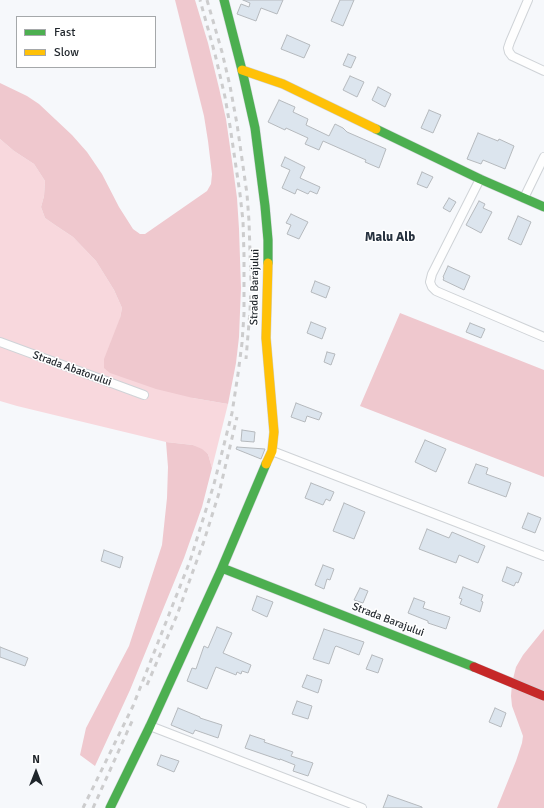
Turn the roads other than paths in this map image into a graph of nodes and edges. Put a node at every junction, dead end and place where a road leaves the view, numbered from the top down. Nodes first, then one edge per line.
1 (224, 0) edge
2 (528, 0) edge
3 (242, 70) junction
4 (544, 71) edge
5 (544, 157) edge
6 (480, 179) junction
7 (524, 198) junction
8 (544, 206) edge
9 (544, 337) edge
10 (0, 342) edge
11 (144, 395) dead end
12 (272, 451) junction
13 (544, 556) edge
14 (222, 568) junction
15 (544, 696) edge
16 (150, 726) junction
17 (110, 808) edge
18 (362, 808) edge

1 - 3 street, Strada Barajului
2 - 4 street
3 - 6 street
3 - 12 street, Strada Barajului
5 - 7 street
6 - 7 street
6 - 9 street
7 - 8 street
10 - 11 street, Strada Abatorului
12 - 13 street
12 - 14 street, Strada Barajului
14 - 15 street, Strada Barajului
14 - 16 street, Strada Barajului
16 - 17 street, Strada Barajului
16 - 18 street

